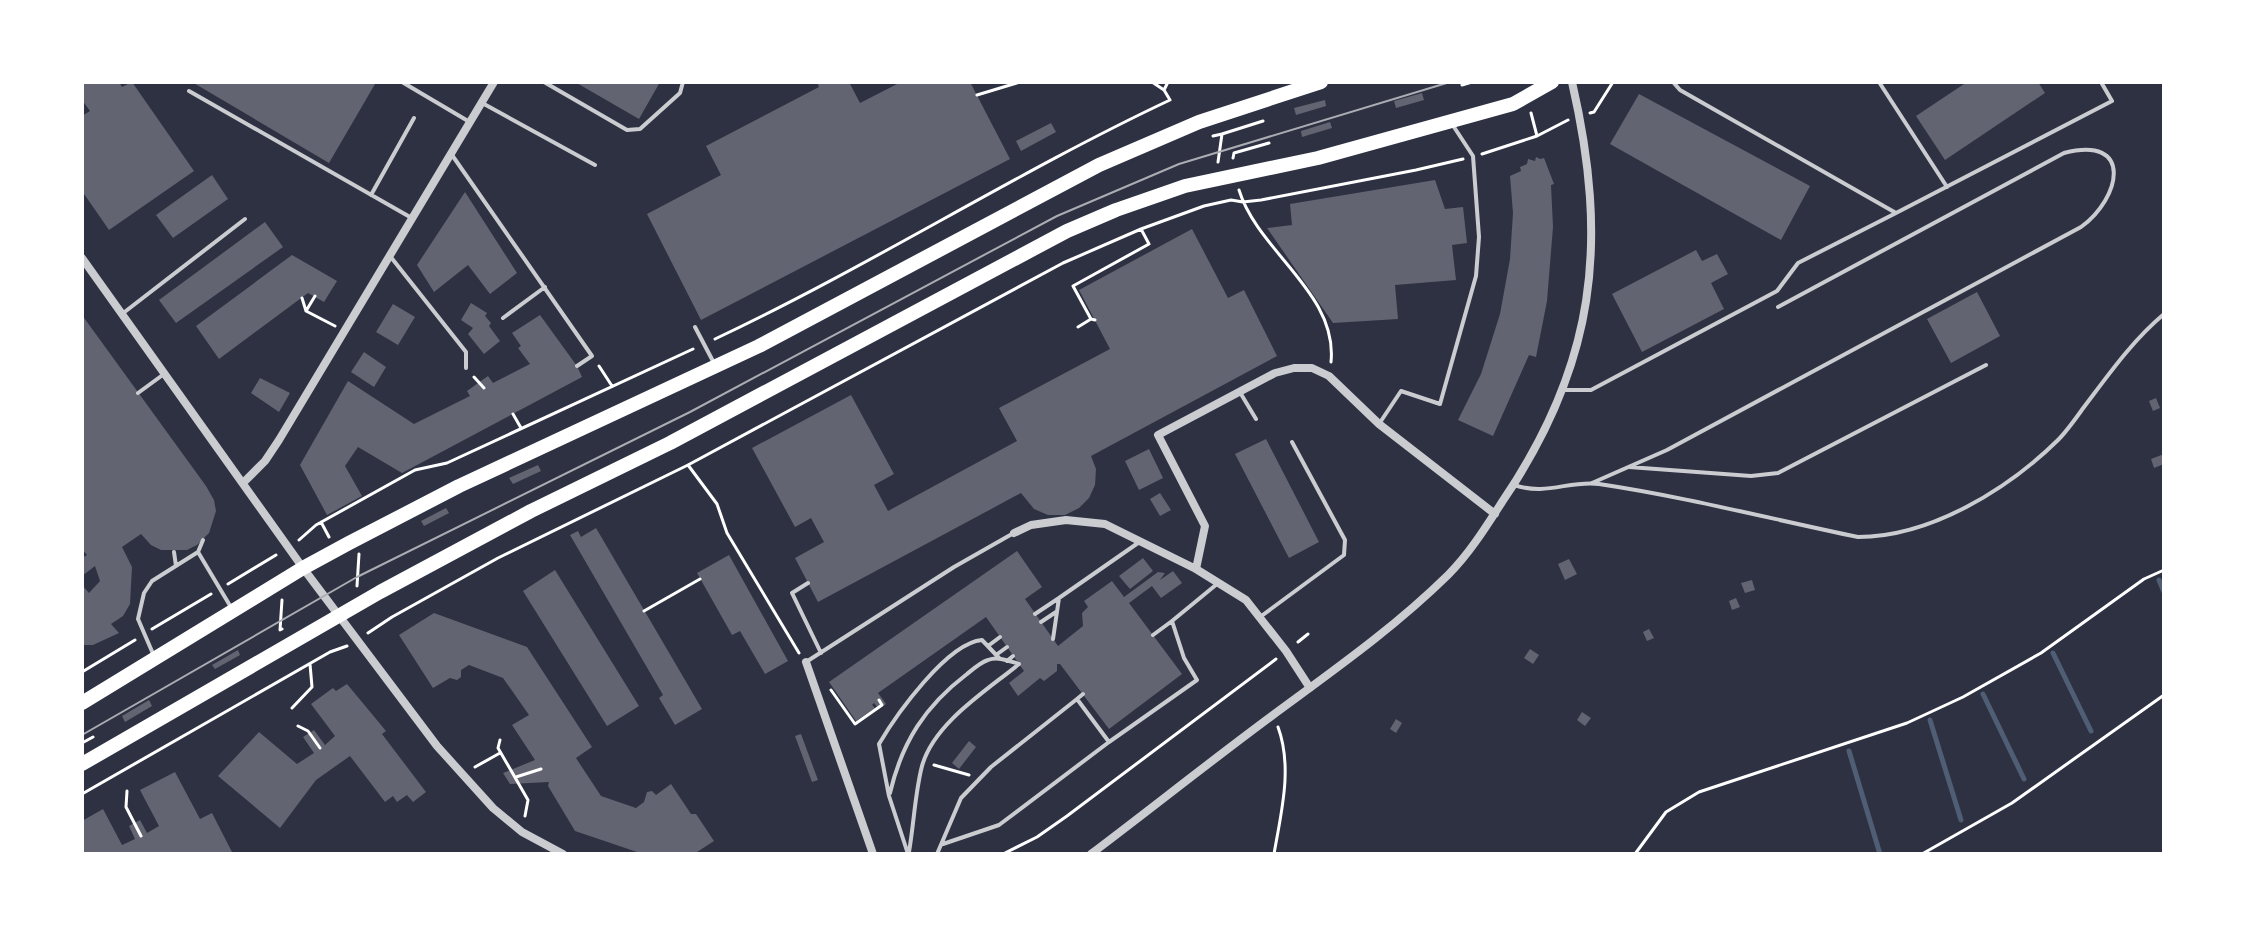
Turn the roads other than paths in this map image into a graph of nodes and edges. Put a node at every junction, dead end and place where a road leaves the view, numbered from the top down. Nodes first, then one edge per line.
1 (402, 82) edge
2 (494, 82) edge
3 (544, 82) edge
4 (683, 82) edge
5 (1321, 82) edge
6 (1552, 82) edge
7 (1572, 82) edge
8 (1673, 82) edge
9 (1879, 82) edge
10 (2101, 82) edge
11 (189, 91) dead end
12 (482, 102) junction
13 (414, 118) dead end
14 (470, 122) junction
15 (1451, 122) junction
16 (451, 153) junction
17 (595, 165) dead end
18 (1947, 187) junction
19 (371, 195) junction
20 (1896, 213) junction
21 (412, 218) junction
22 (245, 219) dead end
23 (390, 256) junction
24 (82, 258) edge
25 (545, 287) junction
26 (1778, 307) dead end
27 (122, 314) junction
28 (2164, 314) edge
29 (503, 318) dead end
30 (695, 327) dead end
31 (1986, 365) dead end
32 (577, 366) dead end
33 (716, 367) junction
34 (466, 368) road end
35 (164, 374) junction
36 (1562, 390) junction
37 (1240, 391) junction
38 (138, 393) dead end
39 (1256, 419) dead end
40 (1379, 424) junction
41 (1292, 442) dead end
42 (1627, 467) junction
43 (243, 483) junction
44 (1592, 483) junction
45 (1514, 485) junction
46 (1495, 514) junction
47 (1014, 533) joint
48 (203, 540) dead end
49 (1141, 541) junction
50 (174, 552) dead end
51 (198, 552) junction
52 (176, 566) junction
53 (303, 568) junction
54 (1196, 569) junction
55 (808, 583) dead end
56 (1218, 583) junction
57 (1059, 598) junction
58 (234, 611) junction
59 (1057, 611) junction
60 (1035, 614) dead end
61 (340, 615) junction
62 (1260, 617) junction
63 (1172, 621) junction
64 (1041, 622) dead end
65 (1055, 625) junction
66 (1047, 630) dead end
67 (1153, 635) dead end
68 (1000, 637) dead end
69 (1053, 639) dead end
70 (988, 646) junction
71 (1007, 647) dead end
72 (821, 653) junction
73 (1013, 656) dead end
74 (998, 657) junction
75 (156, 659) junction
76 (1007, 661) junction
77 (806, 662) joint
78 (1310, 688) junction
79 (1083, 694) dead end
80 (1077, 699) junction
81 (82, 703) edge
82 (1109, 742) junction
83 (82, 764) edge
84 (889, 796) junction
85 (943, 844) junction
86 (563, 854) edge
87 (873, 854) edge
88 (909, 854) edge
89 (937, 854) edge
90 (1091, 854) edge

1 - 14 lane
2 - 12 street
3 - 4 lane
5 - 33 main road
6 - 15 main road
7 - 36 street
8 - 20 lane
9 - 18 lane
10 - 18 lane
11 - 19 lane
12 - 14 street
12 - 17 lane
13 - 19 lane
14 - 16 street
15 - 40 lane
15 - 61 main road
16 - 21 street
16 - 25 lane
18 - 20 lane
19 - 21 lane
20 - 36 lane
21 - 23 street
22 - 27 lane
23 - 34 lane
23 - 43 street
24 - 27 street
25 - 29 lane
25 - 32 lane
26 - 42 lane
27 - 35 street
28 - 44 lane
30 - 33 lane
31 - 42 lane
33 - 53 main road
35 - 38 lane
35 - 43 street
36 - 45 street
37 - 39 lane
37 - 40 street
37 - 54 street
40 - 46 street
41 - 62 lane
42 - 44 lane
43 - 53 street
44 - 45 lane
45 - 46 street
46 - 78 street
47 - 49 street
47 - 72 lane
48 - 51 lane
49 - 54 street
49 - 57 lane
50 - 52 lane
51 - 52 lane
51 - 58 lane
52 - 75 lane
53 - 58 main road
53 - 61 street
54 - 56 street
55 - 72 lane
56 - 62 street
56 - 63 lane
57 - 59 lane
57 - 60 lane
58 - 75 main road
59 - 64 lane
59 - 65 lane
61 - 83 main road
61 - 86 street
62 - 78 street
63 - 67 lane
63 - 82 lane
65 - 66 lane
65 - 69 lane
68 - 70 lane
70 - 74 lane
70 - 84 lane
71 - 74 lane
72 - 77 lane
73 - 76 lane
74 - 76 lane
74 - 84 lane
75 - 81 main road
76 - 88 lane
77 - 87 street
78 - 90 street
79 - 80 lane
80 - 82 lane
80 - 85 lane
82 - 85 lane
84 - 88 lane
85 - 89 lane

